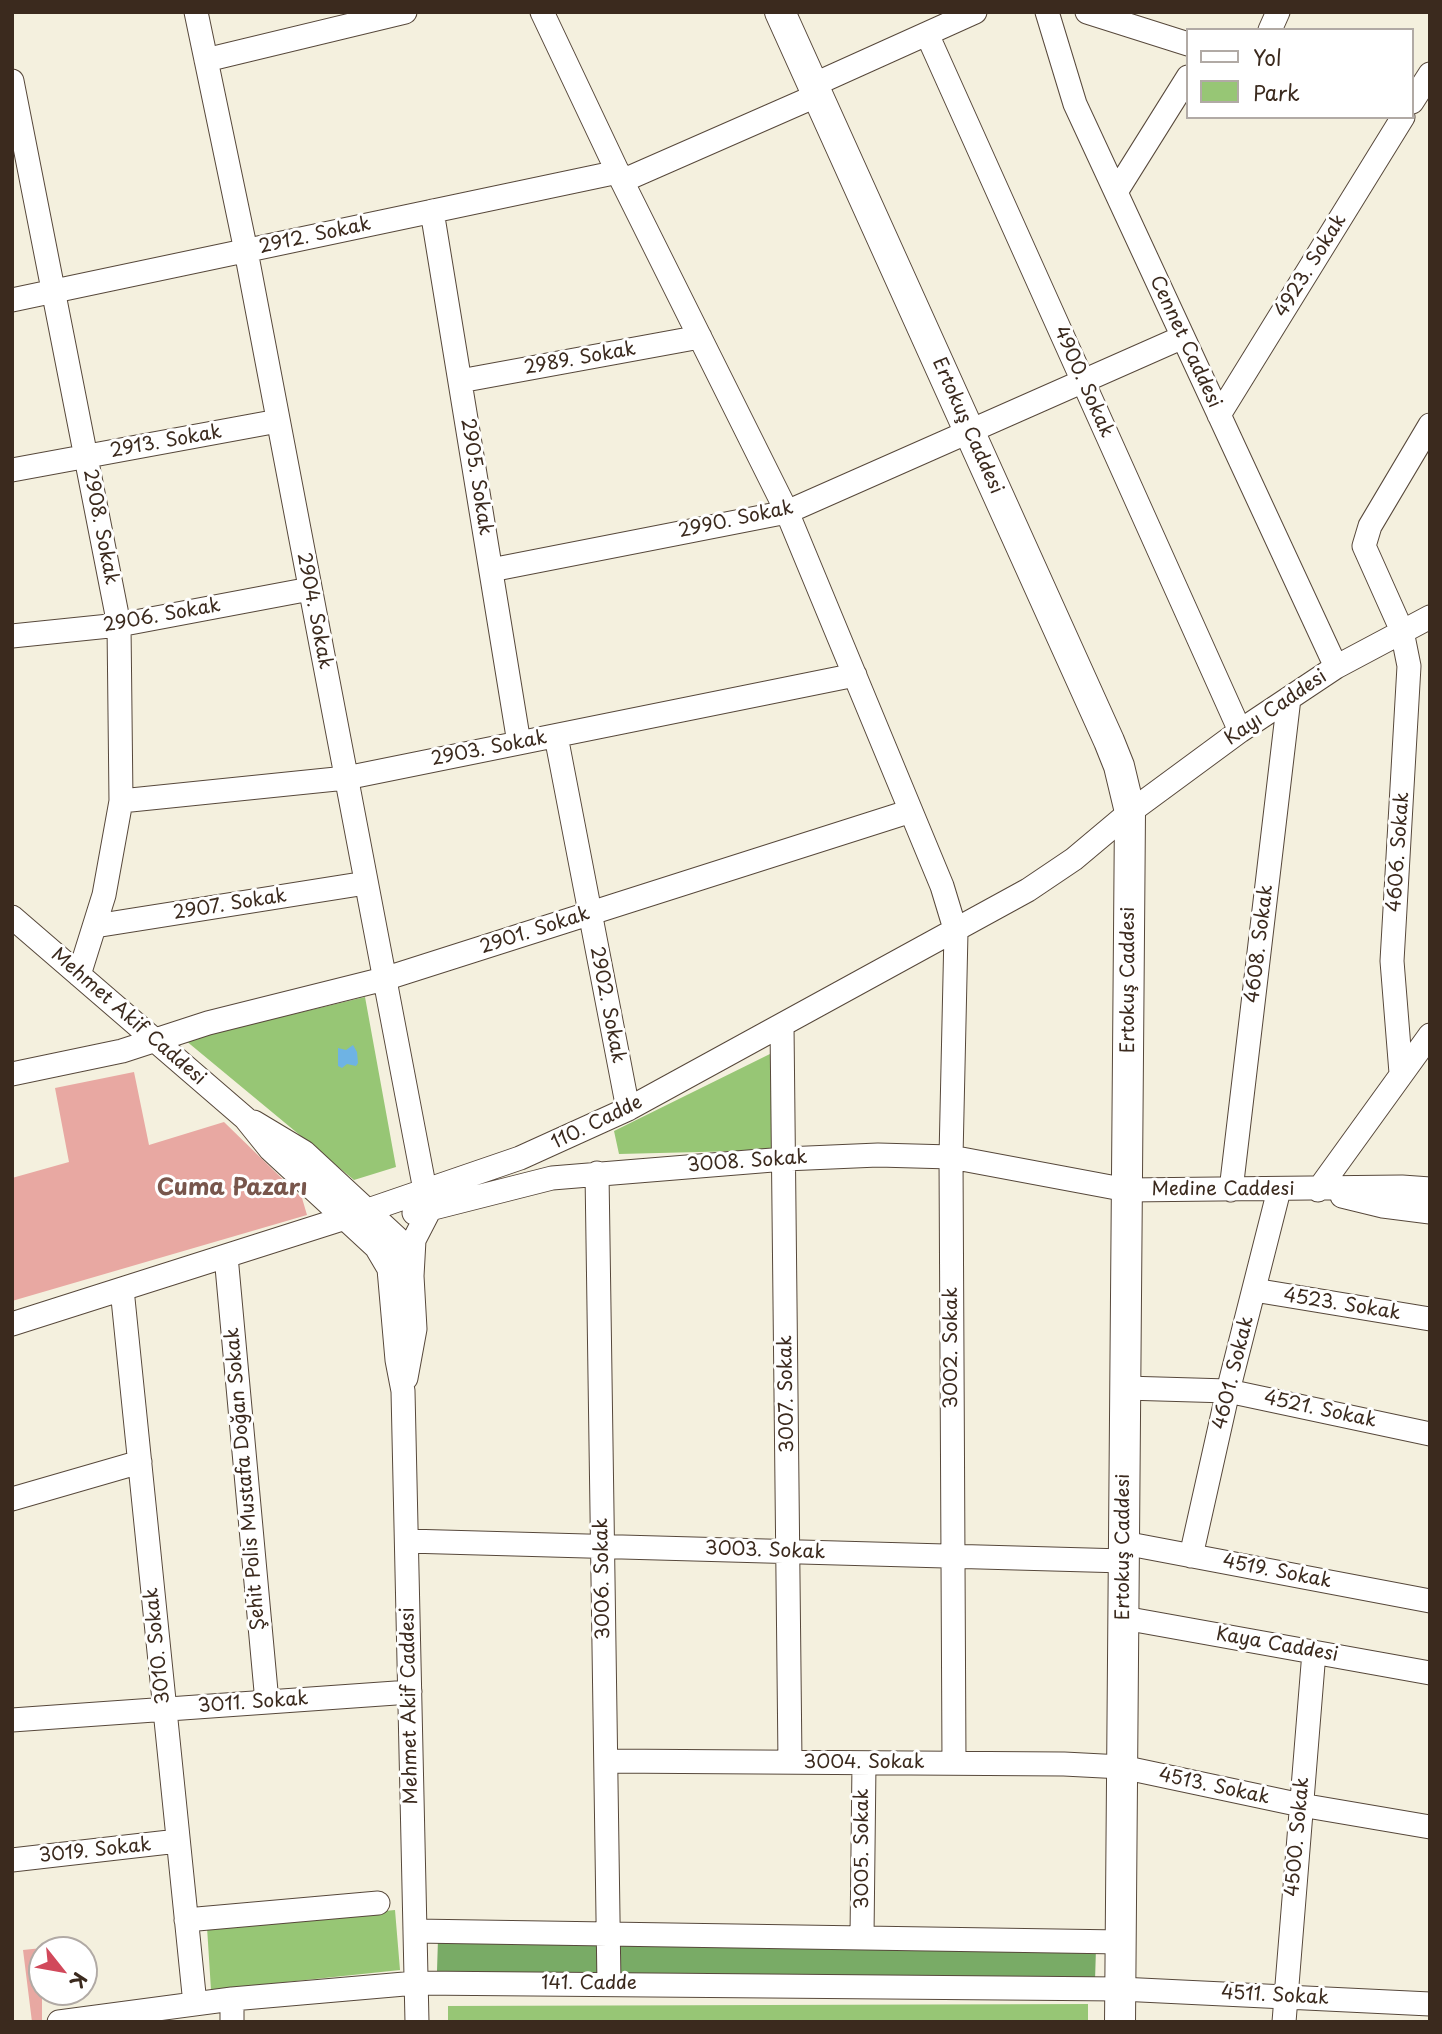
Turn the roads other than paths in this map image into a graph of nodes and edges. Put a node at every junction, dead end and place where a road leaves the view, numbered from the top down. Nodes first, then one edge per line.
1 (196, 12) edge
2 (405, 12) edge
3 (542, 12) edge
4 (780, 12) edge
5 (1047, 12) edge
6 (1087, 12) edge
7 (1278, 12) edge
8 (973, 13) edge
9 (1129, 18) edge
10 (1270, 28) edge
11 (927, 34) junction
12 (1186, 43) edge
13 (206, 60) junction
14 (1430, 74) edge
15 (1186, 80) edge
16 (13, 87) edge
17 (816, 90) junction
18 (1414, 99) edge
19 (1402, 119) edge
20 (620, 176) junction
21 (1116, 191) junction
22 (432, 211) junction
23 (246, 251) junction
24 (54, 291) junction
25 (12, 300) edge
26 (700, 337) junction
27 (1183, 337) junction
28 (460, 381) junction
29 (1083, 381) junction
30 (1219, 415) junction
31 (278, 421) junction
32 (1430, 425) edge
33 (970, 431) junction
34 (86, 456) junction
35 (12, 470) edge
36 (788, 512) junction
37 (491, 570) junction
38 (310, 589) junction
39 (1430, 617) edge
40 (120, 625) junction
41 (1402, 631) junction
42 (12, 636) edge
43 (1336, 667) junction
44 (855, 675) junction
45 (1289, 698) junction
46 (1240, 731) junction
47 (556, 736) junction
48 (519, 743) junction
49 (346, 778) junction
50 (121, 801) junction
51 (911, 811) junction
52 (1130, 812) junction
53 (366, 883) junction
54 (590, 914) junction
55 (12, 917) edge
56 (95, 926) junction
57 (956, 932) junction
58 (79, 975) junction
59 (384, 979) junction
60 (782, 1026) junction
61 (1430, 1035) edge
62 (155, 1041) junction
63 (1401, 1073) junction
64 (12, 1074) edge
65 (628, 1109) junction
66 (245, 1118) junction
67 (951, 1157) junction
68 (785, 1159) junction
69 (597, 1173) junction
70 (1127, 1189) junction
71 (1430, 1189) edge
72 (1231, 1190) junction
73 (1279, 1190) junction
74 (1318, 1190) junction
75 (427, 1201) junction
76 (369, 1210) junction
77 (1430, 1212) edge
78 (345, 1218) junction
79 (226, 1256) junction
80 (412, 1276) junction
81 (122, 1289) junction
82 (1254, 1290) junction
83 (1430, 1319) edge
84 (12, 1324) edge
85 (1125, 1388) junction
86 (403, 1391) junction
87 (1228, 1391) junction
88 (1430, 1434) edge
89 (140, 1462) junction
90 (12, 1499) edge
91 (407, 1541) junction
92 (602, 1546) junction
93 (788, 1551) junction
94 (1124, 1552) junction
95 (953, 1556) junction
96 (1191, 1556) junction
97 (1430, 1601) edge
98 (1124, 1618) junction
99 (1314, 1652) junction
100 (1430, 1673) edge
101 (410, 1692) junction
102 (267, 1702) junction
103 (165, 1709) junction
104 (12, 1720) edge
105 (606, 1761) junction
106 (790, 1762) junction
107 (864, 1763) junction
108 (954, 1763) junction
109 (1122, 1767) junction
110 (1301, 1805) junction
111 (1430, 1827) edge
112 (178, 1841) junction
113 (12, 1860) edge
114 (378, 1903) dead end
115 (186, 1920) junction
116 (415, 1931) junction
117 (608, 1933) junction
118 (862, 1936) junction
119 (1121, 1942) junction
120 (416, 1983) junction
121 (609, 1984) junction
122 (1120, 1989) junction
123 (1285, 1997) junction
124 (195, 2004) junction
125 (1430, 2004) edge
126 (232, 2011) edge
127 (59, 2022) edge
128 (417, 2022) edge
129 (1120, 2022) edge
130 (1284, 2022) edge

1 - 13 street, 2904. Sokak
2 - 13 street
3 - 20 street, 3002. Sokak
4 - 17 main road, Ertokuş Caddesi
5 - 21 street, Cennet Caddesi
6 - 9 street
7 - 10 street
8 - 11 street, 2912. Sokak
9 - 12 street
11 - 17 street, 2912. Sokak
11 - 29 street, 4900. Sokak
13 - 23 street, 2904. Sokak
14 - 18 street
15 - 21 street
16 - 24 street, 2908. Sokak
17 - 20 street, 2912. Sokak
17 - 33 main road, Ertokuş Caddesi
19 - 30 street, 4923. Sokak
20 - 22 street, 2912. Sokak
20 - 26 street, 3002. Sokak
21 - 27 street, Cennet Caddesi
22 - 23 street, 2912. Sokak
22 - 28 street, 2905. Sokak
23 - 24 street, 2912. Sokak
23 - 31 street, 2904. Sokak
24 - 25 street, 2912. Sokak
24 - 34 street, 2908. Sokak
26 - 28 street, 2989. Sokak
26 - 36 street, 3002. Sokak
27 - 29 street, 2990. Sokak
27 - 30 street, Cennet Caddesi
28 - 37 street, 2905. Sokak
29 - 33 street, 2990. Sokak
29 - 46 street, 4900. Sokak
30 - 43 street, Cennet Caddesi
31 - 34 street, 2913. Sokak
31 - 38 street, 2904. Sokak
32 - 41 street, 4606. Sokak
33 - 36 street, 2990. Sokak
33 - 52 main road, Ertokuş Caddesi
34 - 35 street, 2913. Sokak
34 - 40 street, 2908. Sokak
36 - 37 street, 2990. Sokak
36 - 44 street, 3002. Sokak
37 - 48 street, 2905. Sokak
38 - 40 street, 2906. Sokak
38 - 49 street, 2904. Sokak
39 - 41 street, Kayı Caddesi
40 - 42 street, 2906. Sokak
40 - 50 street, 2908. Sokak
41 - 43 street, Kayı Caddesi
41 - 63 street, 4606. Sokak
43 - 45 street, Kayı Caddesi
44 - 47 street, 2903. Sokak
44 - 51 street, 3002. Sokak
45 - 46 street, Kayı Caddesi
45 - 72 street, 4608. Sokak
46 - 52 street, Kayı Caddesi
47 - 48 street, 2903. Sokak
47 - 54 street, 2902. Sokak
48 - 49 street, 2903. Sokak
49 - 50 street, 2903. Sokak
49 - 53 street, 2904. Sokak
50 - 56 street, 2908. Sokak
51 - 54 street, 2901. Sokak
51 - 57 street, 3002. Sokak
52 - 57 street, 110. Cadde
52 - 70 main road, Ertokuş Caddesi
53 - 56 street, 2907. Sokak
53 - 59 street, 2904. Sokak
54 - 59 street, 2901. Sokak
54 - 65 street, 2902. Sokak
55 - 58 street, Mehmet Akif Caddesi
56 - 58 street, 2908. Sokak
57 - 60 street, 110. Cadde
57 - 67 street, 3002. Sokak
58 - 62 street, Mehmet Akif Caddesi
59 - 62 street, 2901. Sokak
59 - 75 street, 2904. Sokak
60 - 65 street, 110. Cadde
60 - 68 street, 3007. Sokak
61 - 63 street
62 - 64 street, 2901. Sokak
62 - 66 street, Mehmet Akif Caddesi
63 - 74 street
65 - 75 street, 110. Cadde
66 - 76 street, Mehmet Akif Caddesi
66 - 78 street, Mehmet Akif Caddesi
67 - 68 street, 3008. Sokak
67 - 70 street, 3008. Sokak
67 - 95 street, 3002. Sokak
68 - 69 street, 3008. Sokak
68 - 93 street, 3007. Sokak
69 - 75 street, 3008. Sokak
69 - 92 street, 3006. Sokak
70 - 72 street, Medine Caddesi
70 - 85 main road, Ertokuş Caddesi
71 - 74 street, Medine Caddesi
72 - 73 street, Medine Caddesi
73 - 74 street, Medine Caddesi
73 - 82 street, 4601. Sokak
74 - 77 street, Medine Caddesi
75 - 76 street, 110. Cadde
75 - 80 street
76 - 78 street, 110. Cadde
76 - 80 street, Mehmet Akif Caddesi
78 - 79 street, 110. Cadde
78 - 86 street, Mehmet Akif Caddesi
79 - 81 street, 110. Cadde
79 - 102 street, Şehit Polis Mustafa Doğan Sokak
80 - 86 street, Mehmet Akif Caddesi
81 - 84 street, 110. Cadde
81 - 89 street, 3010. Sokak
82 - 83 street, 4523. Sokak
82 - 87 street, 4601. Sokak
85 - 87 street, 4521. Sokak
85 - 94 main road, Ertokuş Caddesi
86 - 91 street, Mehmet Akif Caddesi
87 - 88 street, 4521. Sokak
87 - 96 street, 4601. Sokak
89 - 90 street
89 - 103 street, 3010. Sokak
91 - 92 street, 3003. Sokak
91 - 101 street, Mehmet Akif Caddesi
92 - 93 street, 3003. Sokak
92 - 105 street, 3006. Sokak
93 - 95 street, 3003. Sokak
93 - 106 street, 3007. Sokak
94 - 95 street, 3003. Sokak
94 - 96 street, 4519. Sokak
94 - 98 main road, Ertokuş Caddesi
95 - 108 street, 3002. Sokak
96 - 97 street, 4519. Sokak
98 - 99 street, Kaya Caddesi
98 - 109 main road, Ertokuş Caddesi
99 - 100 street, Kaya Caddesi
99 - 110 street, 4500. Sokak
101 - 102 street, 3011. Sokak
101 - 116 street, Mehmet Akif Caddesi
102 - 103 street, 3011. Sokak
103 - 104 street, 3011. Sokak
103 - 112 street, 3010. Sokak
105 - 106 street, 3004. Sokak
105 - 117 street, 3006. Sokak
106 - 107 street, 3004. Sokak
107 - 108 street, 3004. Sokak
107 - 118 street, 3005. Sokak
108 - 109 street, 3004. Sokak
109 - 110 street, 4513. Sokak
109 - 119 main road, Ertokuş Caddesi
110 - 111 street, 4513. Sokak
110 - 123 street, 4500. Sokak
112 - 113 street, 3019. Sokak
112 - 115 street, 3010. Sokak
114 - 115 street
115 - 124 street, 3010. Sokak
116 - 117 street
116 - 120 street, Mehmet Akif Caddesi
117 - 118 street
117 - 121 street, 3006. Sokak
118 - 119 street
119 - 122 main road, Ertokuş Caddesi
120 - 121 street, 141. Cadde
120 - 126 street, 141. Cadde
120 - 128 street, Mehmet Akif Caddesi
121 - 122 street, 141. Cadde
122 - 123 street, 4511. Sokak
122 - 129 main road, Ertokuş Caddesi
123 - 125 street, 4511. Sokak
123 - 130 street, 4500. Sokak
124 - 126 street, 141. Cadde
124 - 127 street, 141. Cadde

